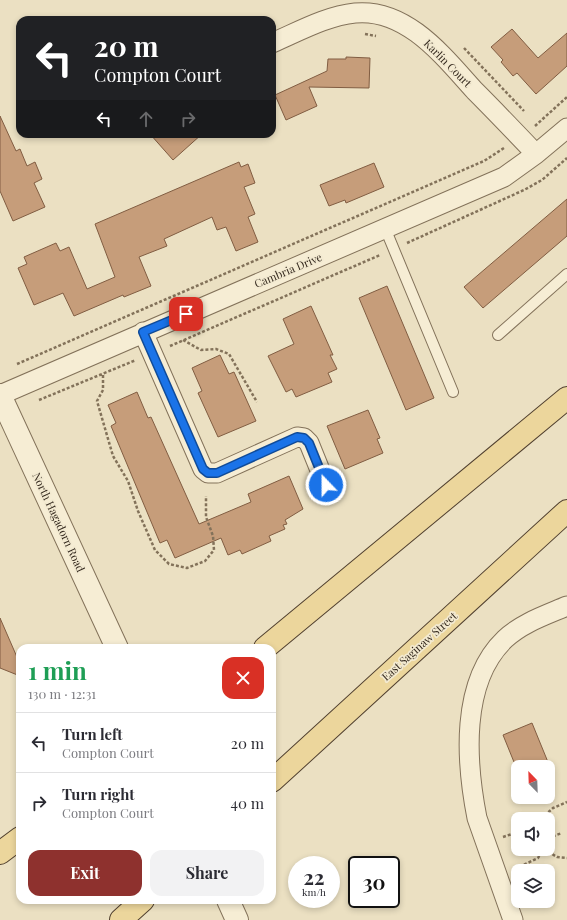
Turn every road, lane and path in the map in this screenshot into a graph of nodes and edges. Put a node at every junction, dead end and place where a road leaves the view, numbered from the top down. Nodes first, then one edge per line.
1 (362, 34) dead end
2 (381, 37) dead end
3 (276, 41) edge
4 (567, 97) edge
5 (567, 128) edge
6 (519, 137) junction
7 (536, 154) junction
8 (567, 158) edge
9 (385, 228) junction
10 (394, 249) junction
11 (567, 274) edge
12 (143, 332) junction
13 (498, 335) dead end
14 (183, 340) junction
15 (152, 353) junction
16 (17, 364) dead end
17 (102, 374) junction
18 (453, 392) dead end
19 (0, 395) edge
20 (567, 398) edge
21 (33, 402) dead end
22 (257, 402) dead end
23 (326, 485) dead end
24 (206, 496) dead end
25 (567, 511) edge
26 (567, 606) edge
27 (115, 644) edge
28 (270, 644) edge
29 (276, 777) edge
30 (567, 802) edge
31 (548, 812) edge
32 (562, 833) dead end
33 (555, 836) edge
34 (16, 841) edge
35 (0, 853) edge
36 (539, 856) edge
37 (555, 856) edge
38 (567, 858) edge
39 (498, 876) junction
40 (139, 904) edge
41 (230, 904) edge
42 (121, 920) edge
43 (237, 920) edge
44 (513, 920) edge

1 - 2 path
3 - 6 street, Karlin Court
4 - 6 path
5 - 7 street, Cambria Drive
6 - 7 street, Karlin Court
6 - 16 path
7 - 9 street, Cambria Drive
8 - 10 path
9 - 10 lane
9 - 12 street, Cambria Drive
10 - 14 path
10 - 18 lane
11 - 13 lane
12 - 15 street
12 - 19 street, Cambria Drive
14 - 15 path
14 - 22 path
15 - 17 path
15 - 23 street
17 - 21 path
17 - 24 path
19 - 27 street, North Hagadorn Road
20 - 28 main road
25 - 29 main road, East Saginaw Street
26 - 39 street
30 - 31 path
32 - 33 path
34 - 35 main road
36 - 39 path
37 - 38 path
39 - 44 street
40 - 42 main road
41 - 43 street

